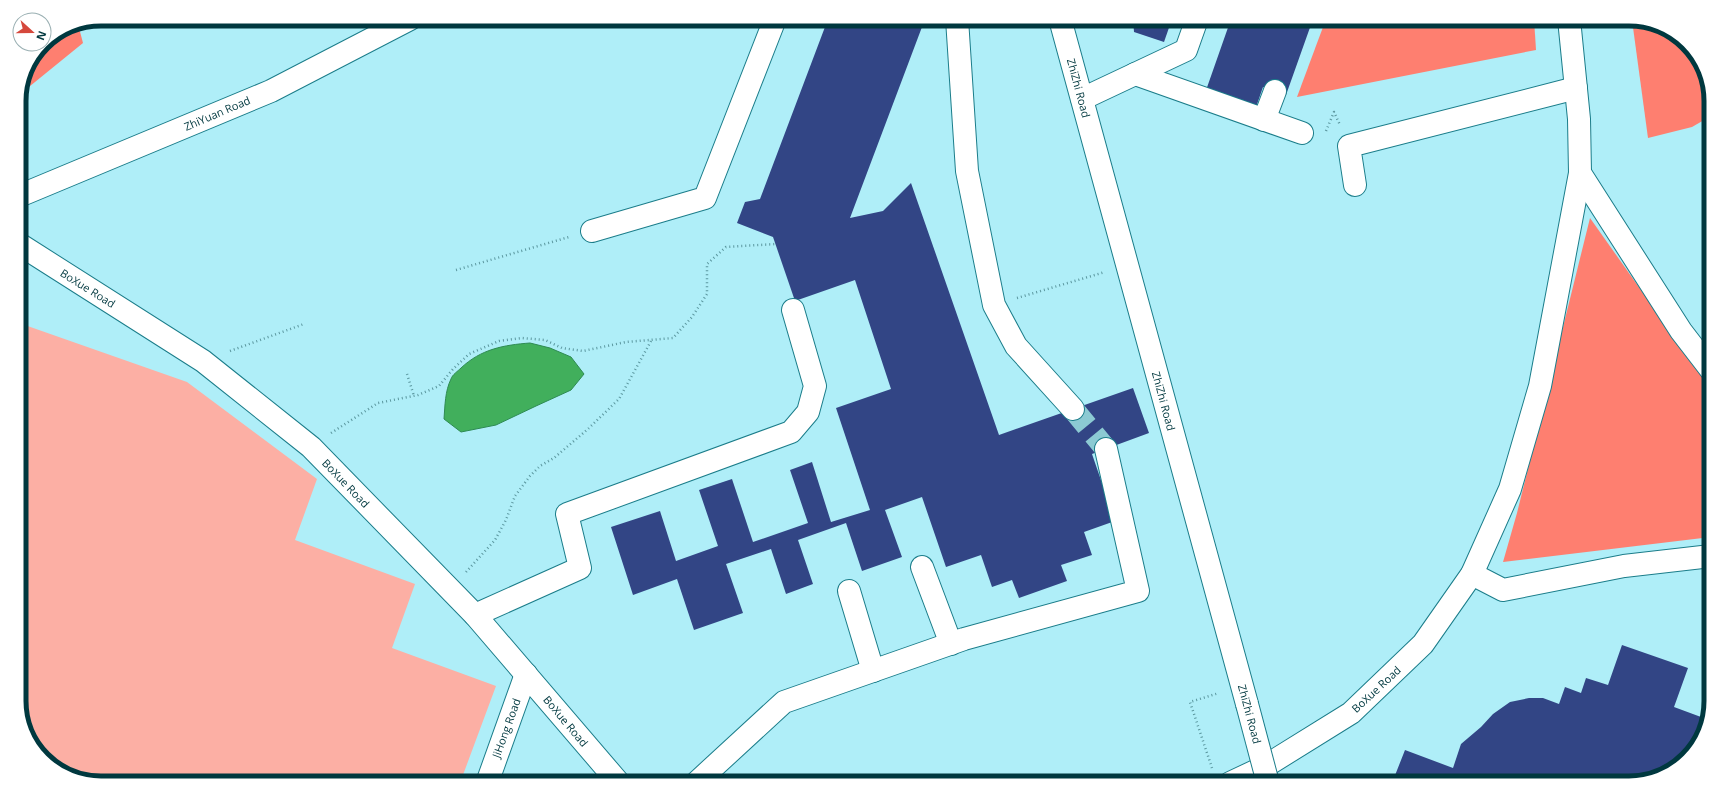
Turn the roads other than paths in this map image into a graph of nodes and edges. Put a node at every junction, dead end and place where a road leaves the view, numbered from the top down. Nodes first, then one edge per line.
1 (396, 26) edge
2 (772, 26) edge
3 (957, 26) edge
4 (1062, 26) edge
5 (1195, 26) edge
6 (1570, 26) edge
7 (1136, 74) junction
8 (1576, 88) junction
9 (1275, 91) dead end
10 (1082, 99) junction
11 (1264, 120) junction
12 (1302, 133) dead end
13 (1580, 173) junction
14 (1355, 184) dead end
15 (26, 193) edge
16 (592, 230) road end
17 (26, 248) edge
18 (793, 310) dead end
19 (1704, 361) edge
20 (1073, 409) tunnel mouth
21 (1106, 449) tunnel mouth
22 (1704, 557) edge
23 (922, 567) dead end
24 (1472, 574) junction
25 (849, 591) dead end
26 (475, 615) junction
27 (951, 644) junction
28 (873, 671) junction
29 (526, 674) junction
30 (1266, 775) edge
31 (490, 776) edge
32 (613, 776) edge
33 (704, 776) edge

1 - 15 street, ZhiYuan Road
2 - 16 street
3 - 20 street
4 - 10 street, ZhiZhi Road
5 - 7 street
6 - 8 street, BoXue Road
7 - 10 street
7 - 11 street
8 - 13 street, BoXue Road
8 - 14 street
9 - 11 street
10 - 30 street, ZhiZhi Road, bridge
11 - 12 street
13 - 19 street
13 - 24 street, BoXue Road
17 - 26 street, BoXue Road
18 - 26 street
21 - 27 street
22 - 24 street
23 - 27 street
24 - 30 street, BoXue Road
25 - 28 street
26 - 29 street, BoXue Road
27 - 28 street
28 - 33 street
29 - 31 street, JiHong Road
29 - 32 street, BoXue Road

